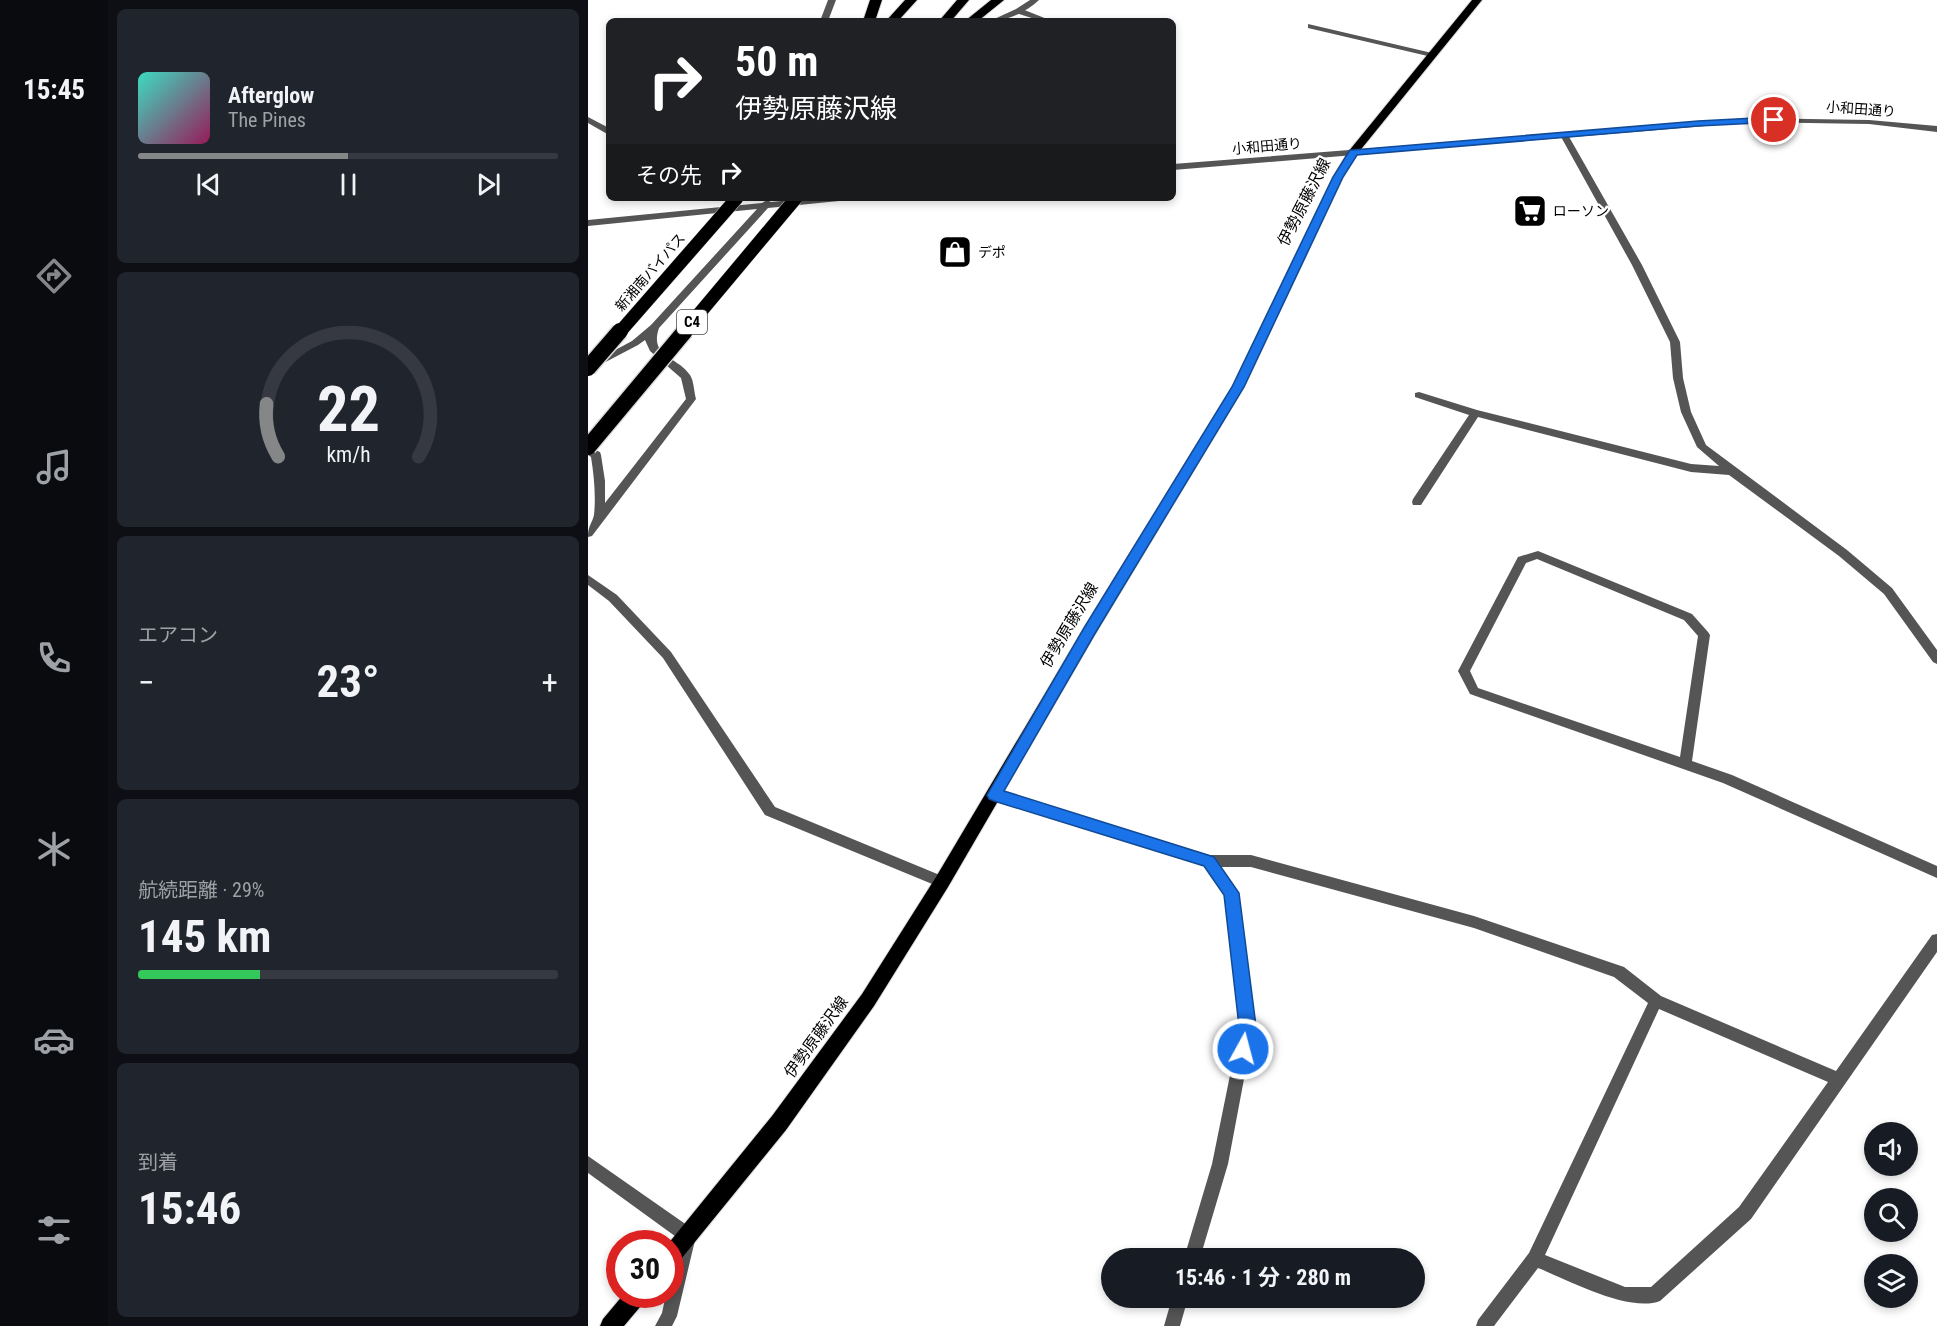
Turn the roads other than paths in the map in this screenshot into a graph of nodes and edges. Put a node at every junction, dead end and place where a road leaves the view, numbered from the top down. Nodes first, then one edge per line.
1 (832, 0) edge
2 (876, 0) edge
3 (910, 0) edge
4 (963, 0) edge
5 (998, 0) edge
6 (1035, 0) edge
7 (1477, 0) edge
8 (1019, 11) junction
9 (825, 18) edge
10 (870, 18) edge
11 (895, 18) edge
12 (948, 18) edge
13 (974, 18) edge
14 (1002, 18) edge
15 (1039, 18) edge
16 (1311, 26) dead end
17 (1432, 54) junction
18 (588, 119) edge
19 (1937, 129) edge
20 (606, 130) edge
21 (1563, 135) junction
22 (1353, 153) junction
23 (1176, 167) edge
24 (734, 201) edge
25 (768, 201) edge
26 (794, 201) edge
27 (811, 201) edge
28 (764, 206) junction
29 (588, 223) edge
30 (654, 327) junction
31 (588, 367) edge
32 (1419, 395) dead end
33 (1475, 412) junction
34 (588, 449) edge
35 (1732, 471) junction
36 (1417, 502) dead end
37 (599, 518) junction
38 (588, 533) edge
39 (588, 579) edge
40 (1937, 659) edge
41 (1685, 765) junction
42 (994, 795) junction
43 (1209, 861) junction
44 (1937, 872) edge
45 (942, 882) junction
46 (1937, 940) edge
47 (1656, 1001) junction
48 (1838, 1079) junction
49 (588, 1164) edge
50 (688, 1236) junction
51 (684, 1241) edge
52 (1195, 1248) edge
53 (1535, 1259) junction
54 (626, 1308) edge
55 (1177, 1308) edge
56 (610, 1326) edge
57 (663, 1326) edge
58 (1172, 1326) edge
59 (1484, 1326) edge

1 - 9 street
2 - 10 highway
3 - 11 highway
4 - 12 highway
5 - 13 highway
6 - 8 street
7 - 17 main road, 伊勢原藤沢線
8 - 14 street
8 - 15 street
16 - 17 street
17 - 22 main road, 伊勢原藤沢線
18 - 20 street
19 - 21 street, 小和田通り
21 - 22 street, 小和田通り
21 - 35 street
22 - 23 street, 小和田通り
22 - 42 main road, 伊勢原藤沢線
24 - 31 highway, 新湘南バイパス, bridge
25 - 28 street
26 - 34 highway, C4, bridge
27 - 28 street
28 - 29 street
28 - 30 street
30 - 31 street
30 - 37 street
32 - 33 street
33 - 35 street
33 - 36 street
34 - 37 street
35 - 40 street
37 - 38 street
39 - 45 street
41 - 41 street
41 - 44 street
42 - 43 street
42 - 45 main road, 伊勢原藤沢線
43 - 47 street
43 - 52 street
45 - 50 main road, 伊勢原藤沢線
46 - 48 street
47 - 48 street
47 - 53 street
48 - 53 street
49 - 50 street
50 - 51 main road, 伊勢原藤沢線
50 - 57 street
53 - 59 street
54 - 56 main road
55 - 58 street

